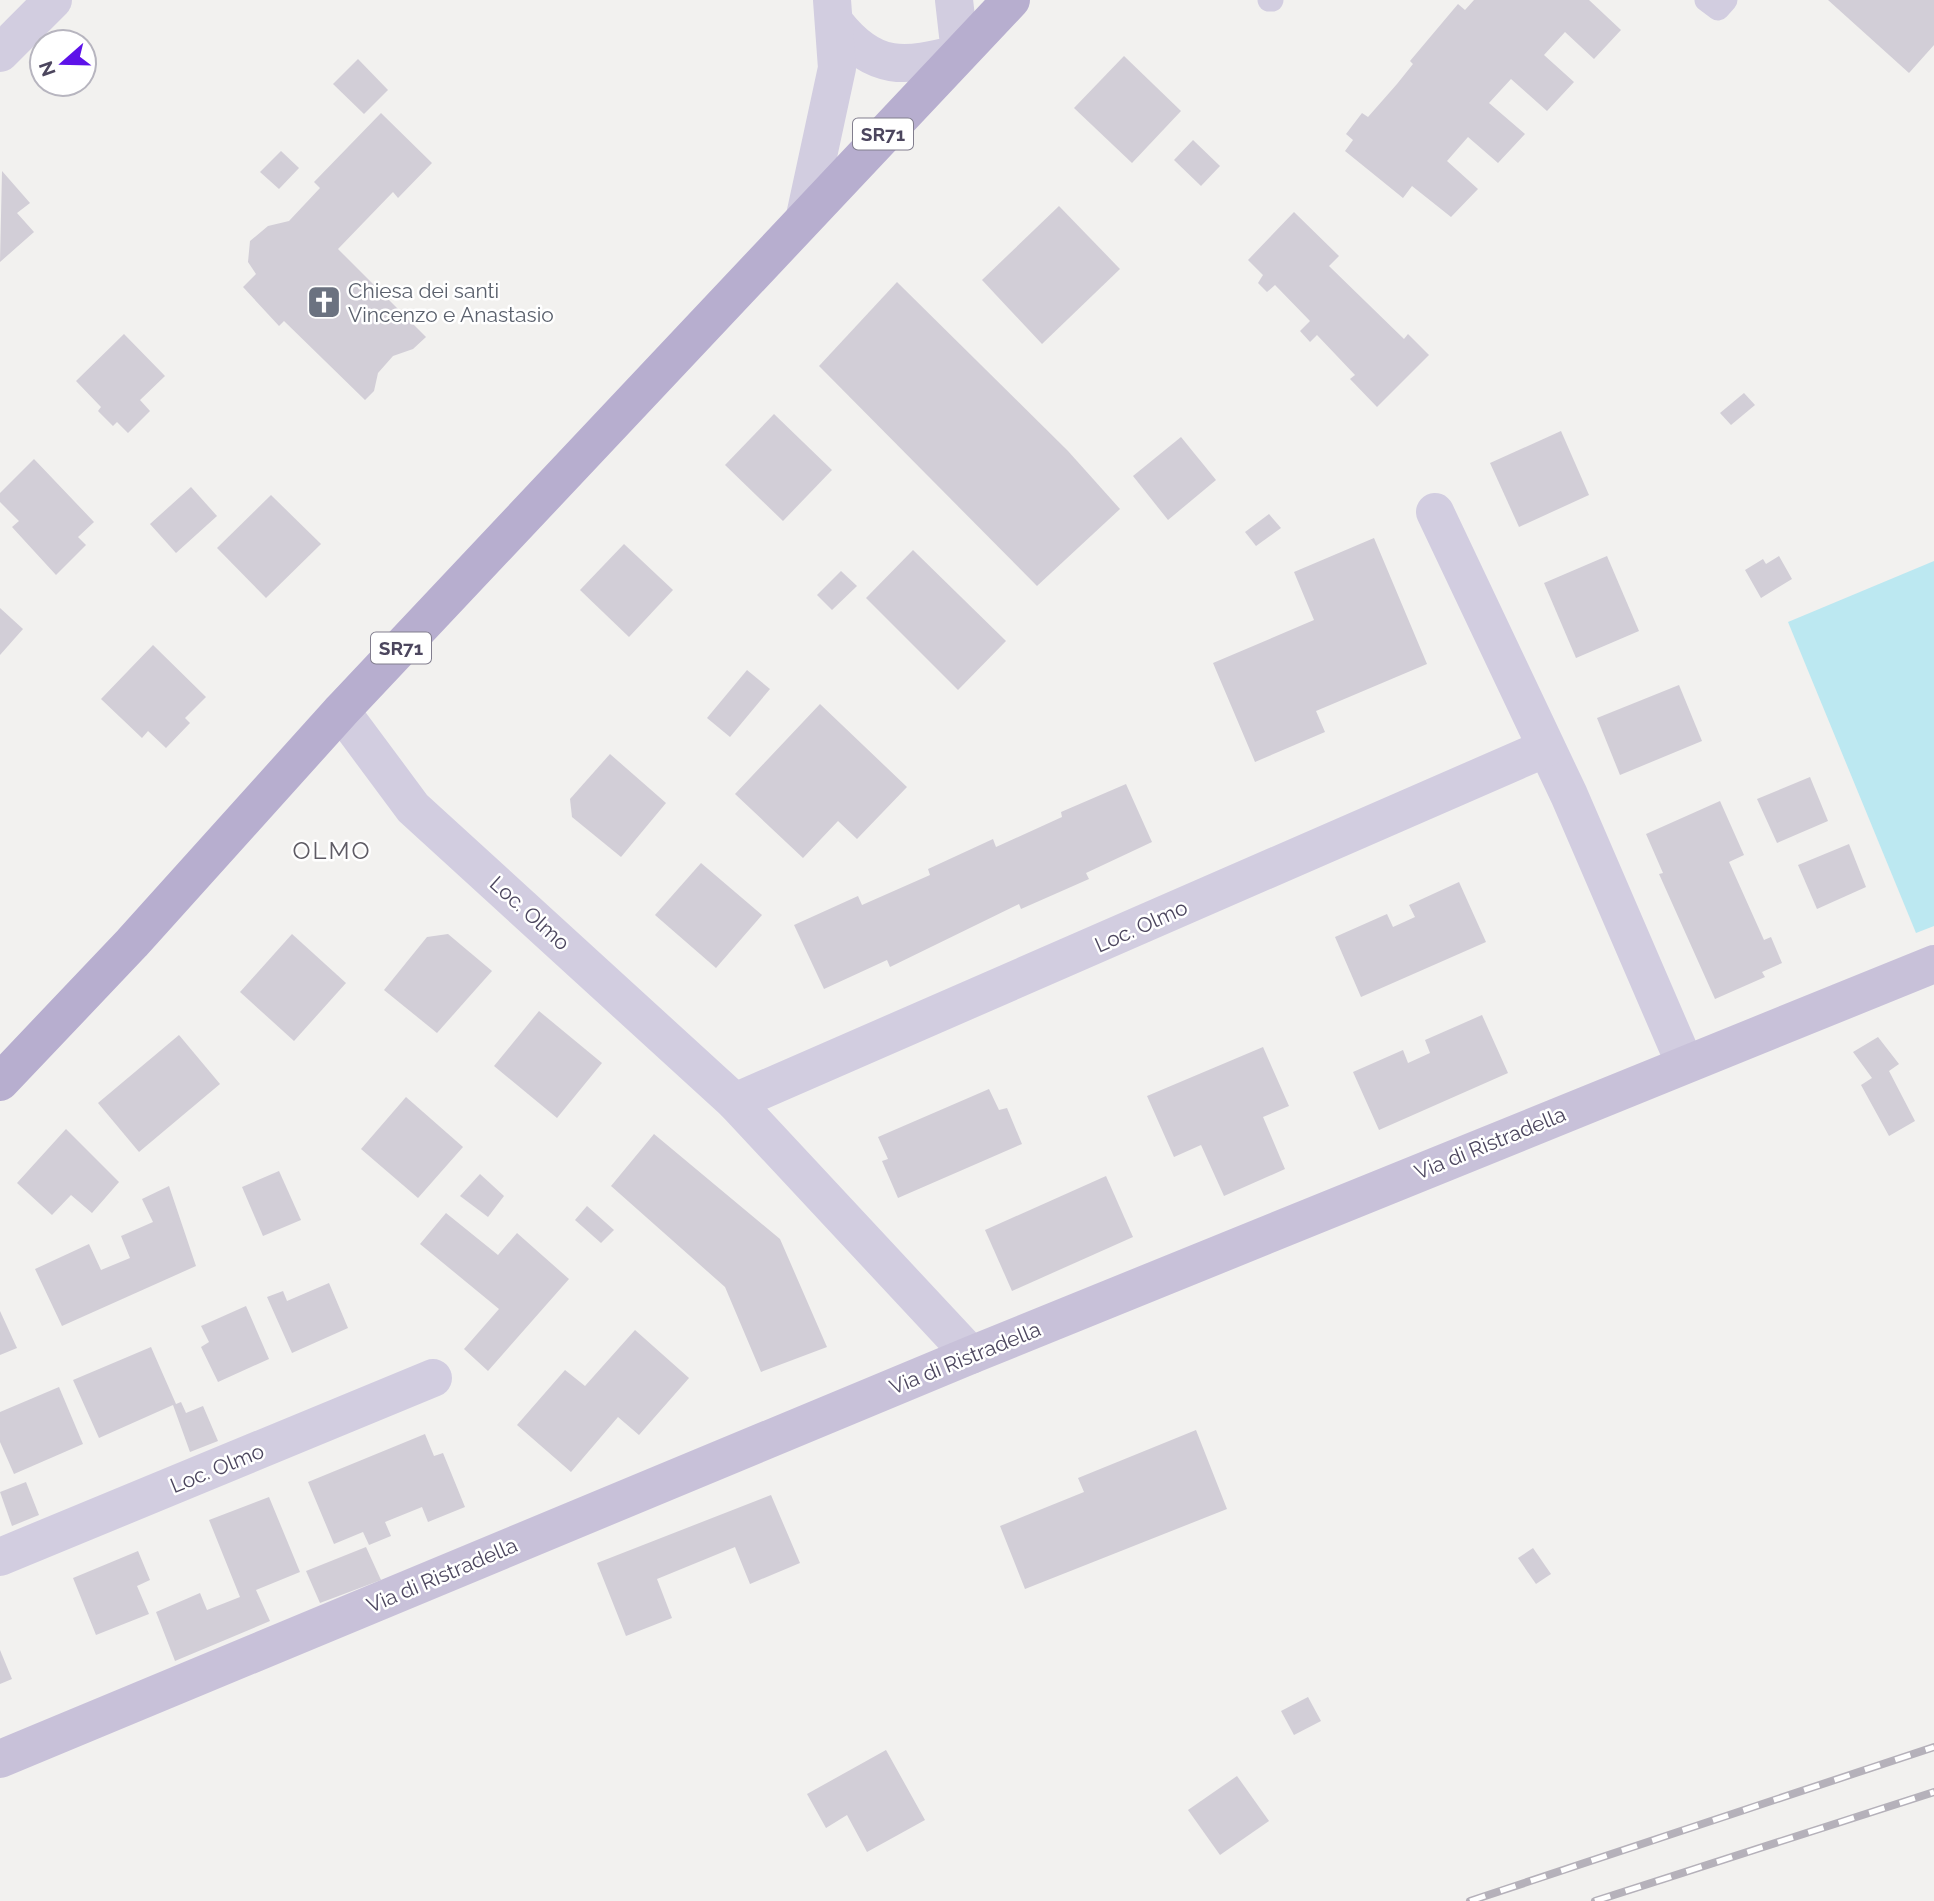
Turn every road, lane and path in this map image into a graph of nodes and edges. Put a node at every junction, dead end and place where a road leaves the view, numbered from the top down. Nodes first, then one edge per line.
1 (53, 0) edge
2 (954, 0) edge
3 (1011, 0) edge
4 (1706, 0) edge
5 (1726, 0) edge
6 (834, 12) edge
7 (0, 53) edge
8 (960, 53) junction
9 (805, 216) junction
10 (1435, 512) dead end
11 (341, 711) junction
12 (1546, 748) junction
13 (1934, 964) edge
14 (1685, 1064) junction
15 (0, 1082) edge
16 (735, 1102) junction
17 (971, 1355) junction
18 (433, 1378) dead end
19 (0, 1557) edge
20 (0, 1759) edge

1 - 7 street
2 - 8 street
3 - 8 main road, SR71
4 - 5 lane
6 - 8 street
6 - 9 street
8 - 9 main road, SR71
9 - 11 main road, SR71
10 - 12 street
11 - 15 main road, SR71
11 - 16 street, Loc. Olmo
12 - 14 street
12 - 16 street, Loc. Olmo
13 - 14 street, Via di Ristradella
14 - 17 street, Via di Ristradella
16 - 17 street, Loc. Olmo
17 - 20 street, Via di Ristradella
18 - 19 street, Loc. Olmo

